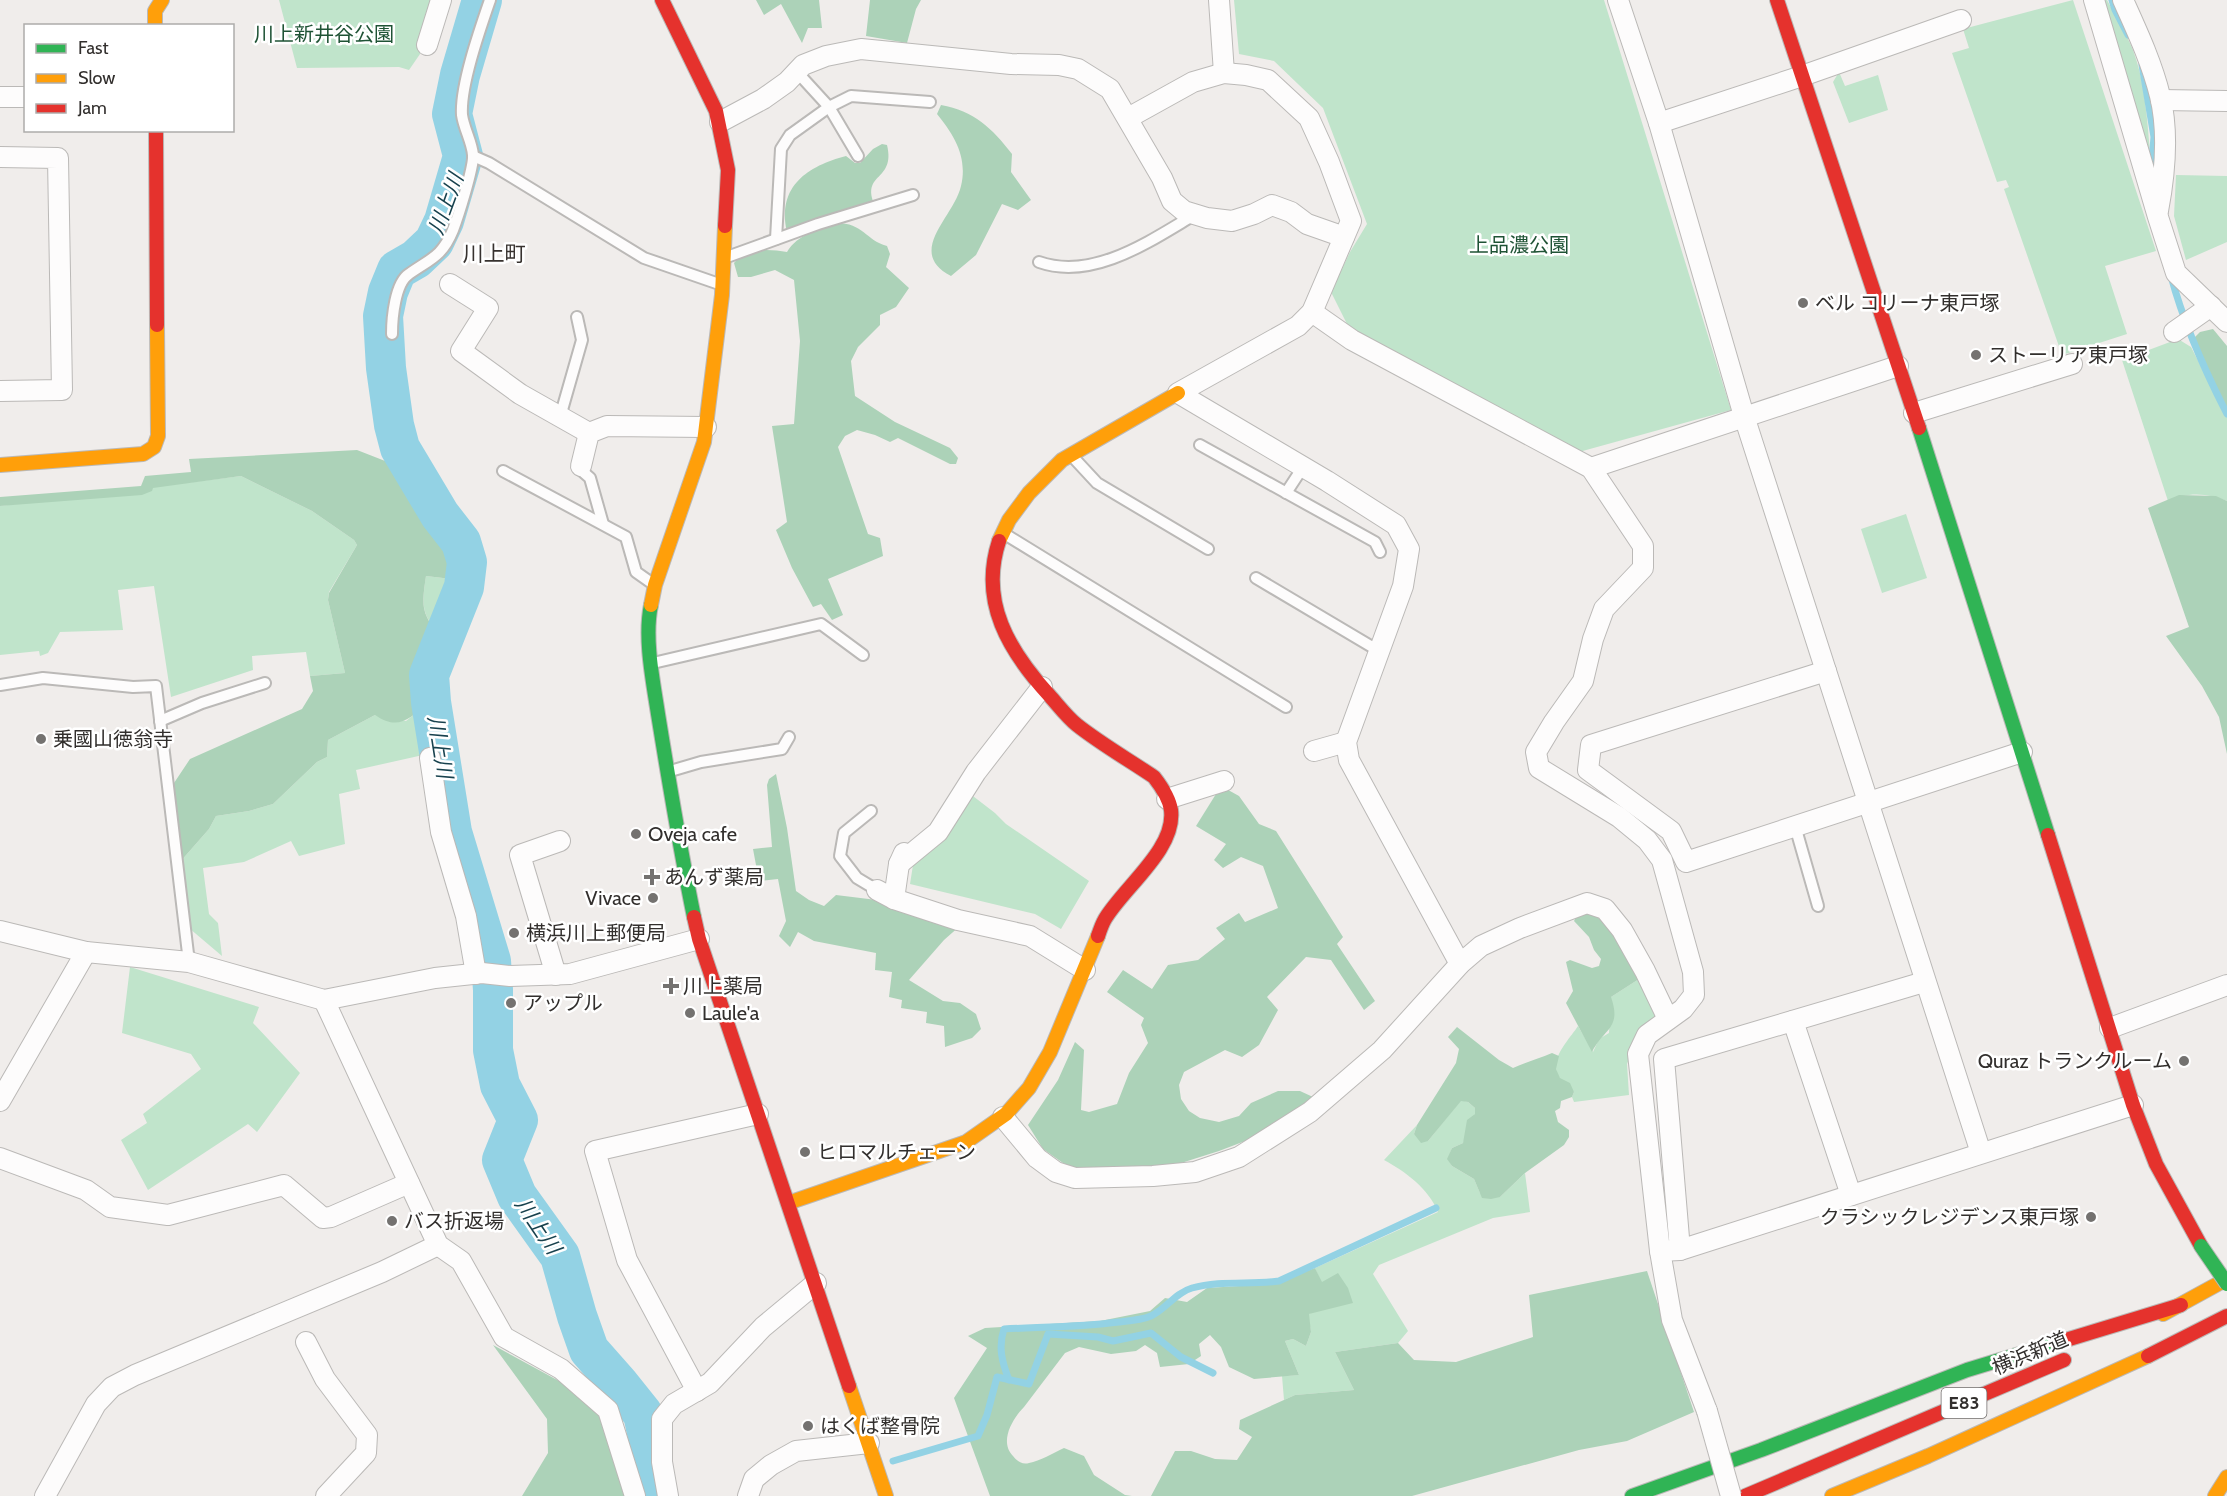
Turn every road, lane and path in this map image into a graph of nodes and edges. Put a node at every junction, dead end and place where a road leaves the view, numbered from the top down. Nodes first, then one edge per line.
1 (162, 0) edge
2 (441, 0) edge
3 (489, 0) edge
4 (662, 0) edge
5 (1219, 0) edge
6 (1618, 0) edge
7 (1777, 0) edge
8 (2094, 0) edge
9 (2123, 0) edge
10 (1961, 20) dead end
11 (155, 24) edge
12 (428, 45) dead end
13 (797, 72) junction
14 (1224, 73) junction
15 (1802, 76) junction
16 (0, 97) edge
17 (24, 97) edge
18 (2161, 100) junction
19 (2227, 101) edge
20 (930, 102) dead end
21 (829, 107) junction
22 (1128, 117) junction
23 (720, 122) junction
24 (1659, 123) junction
25 (156, 132) edge
26 (473, 156) junction
27 (858, 156) dead end
28 (0, 157) edge
29 (913, 195) dead end
30 (1195, 214) junction
31 (2157, 217) junction
32 (1344, 237) junction
33 (776, 239) junction
34 (724, 258) junction
35 (1040, 262) dead end
36 (450, 284) dead end
37 (722, 285) junction
38 (2211, 306) junction
39 (1312, 312) junction
40 (577, 317) dead end
41 (2227, 322) edge
42 (2174, 332) dead end
43 (392, 334) dead end
44 (2072, 364) dead end
45 (1898, 366) junction
46 (0, 391) edge
47 (1178, 393) junction
48 (1914, 413) junction
49 (1744, 416) junction
50 (560, 417) junction
51 (706, 427) junction
52 (589, 434) junction
53 (1200, 445) dead end
54 (1071, 455) junction
55 (0, 465) edge
56 (580, 466) joint
57 (1303, 467) junction
58 (1591, 468) junction
59 (503, 471) dead end
60 (1286, 494) junction
61 (603, 524) junction
62 (1003, 533) junction
63 (1208, 549) dead end
64 (1380, 552) dead end
65 (1257, 578) dead end
66 (655, 585) junction
67 (1379, 651) junction
68 (863, 655) dead end
69 (651, 664) junction
70 (1827, 670) junction
71 (265, 683) dead end
72 (0, 685) edge
73 (1042, 687) junction
74 (1286, 707) dead end
75 (160, 721) junction
76 (789, 736) dead end
77 (1346, 742) junction
78 (1314, 751) dead end
79 (2022, 752) junction
80 (430, 758) dead end
81 (667, 772) junction
82 (1224, 781) dead end
83 (1167, 799) junction
84 (1869, 802) junction
85 (871, 811) dead end
86 (1795, 826) junction
87 (560, 841) dead end
88 (909, 842) dead end
89 (899, 864) junction
90 (886, 895) junction
91 (1818, 906) dead end
92 (0, 931) edge
93 (699, 939) junction
94 (86, 952) junction
95 (189, 962) junction
96 (1460, 964) junction
97 (1085, 970) junction
98 (479, 973) junction
99 (556, 975) junction
100 (1924, 982) junction
101 (2227, 985) edge
102 (324, 1000) junction
103 (1668, 1019) junction
104 (1793, 1021) junction
105 (2110, 1028) junction
106 (1664, 1059) junction
107 (1640, 1069) junction
108 (0, 1099) edge
109 (2133, 1105) junction
110 (758, 1114) junction
111 (1003, 1117) junction
112 (1981, 1153) junction
113 (0, 1158) edge
114 (409, 1183) junction
115 (1851, 1195) junction
116 (788, 1203) junction
117 (438, 1245) junction
118 (1670, 1251) junction
119 (2227, 1279) edge
120 (816, 1283) junction
121 (2227, 1284) edge
122 (2181, 1305) junction
123 (2227, 1316) edge
124 (306, 1342) dead end
125 (2106, 1342) dead end
126 (2073, 1356) dead end
127 (697, 1390) junction
128 (868, 1443) junction
129 (1928, 1456) junction
130 (2227, 1477) edge
131 (45, 1496) edge
132 (326, 1496) edge
133 (635, 1496) edge
134 (668, 1496) edge
135 (748, 1496) edge
136 (886, 1496) edge
137 (1632, 1496) edge
138 (1731, 1496) edge
139 (1745, 1496) edge
140 (1832, 1496) edge
141 (1848, 1496) edge
142 (2215, 1496) edge

1 - 11 main road
2 - 12 street
3 - 26 lane
4 - 23 main road
5 - 14 street
6 - 24 street
7 - 15 main road
8 - 31 street
9 - 18 street
10 - 15 street
13 - 21 lane
13 - 22 street
13 - 23 street
14 - 22 street
14 - 32 street
15 - 24 street
15 - 45 main road
16 - 17 street
18 - 19 street
18 - 31 street
20 - 21 lane
21 - 27 lane
21 - 33 lane
22 - 30 street
23 - 34 main road
24 - 49 street
25 - 55 main road
26 - 37 lane
26 - 43 lane
28 - 46 street
29 - 33 lane
30 - 32 street
30 - 35 lane
31 - 38 street
32 - 39 street
33 - 34 lane
34 - 37 main road
36 - 50 street
37 - 51 main road
38 - 41 street
38 - 42 street
39 - 47 street
39 - 58 street
40 - 50 lane
44 - 48 street
45 - 48 main road
45 - 49 street
47 - 54 main road
47 - 57 street
48 - 79 main road
49 - 58 street
49 - 70 street
50 - 52 street
51 - 52 street
51 - 66 main road
52 - 56 street
53 - 60 lane
54 - 62 main road
54 - 63 lane
56 - 61 lane
57 - 60 lane
57 - 67 street
58 - 103 street
59 - 61 lane
60 - 64 lane
61 - 66 lane
62 - 73 main road
62 - 74 lane
65 - 67 lane
66 - 69 main road
67 - 77 street
68 - 69 lane
69 - 81 main road
70 - 84 street
70 - 86 street
71 - 75 lane
72 - 75 lane
73 - 83 main road
73 - 89 street
75 - 95 lane
76 - 81 lane
77 - 78 street
77 - 96 street
79 - 84 street
79 - 105 main road
80 - 98 street
81 - 93 main road
82 - 83 street
83 - 97 main road
84 - 86 street
84 - 100 street
85 - 90 lane
86 - 91 lane
87 - 99 street
88 - 89 street
89 - 90 street
90 - 97 street
92 - 94 street
93 - 99 street
93 - 110 main road
94 - 95 street
94 - 108 street
95 - 102 street
96 - 103 street
96 - 111 street
97 - 111 main road
98 - 99 street
98 - 102 street
100 - 104 street
100 - 112 street
101 - 105 street
102 - 114 street
103 - 107 street
104 - 106 street
104 - 115 street
105 - 109 main road
106 - 107 street
106 - 118 street
107 - 118 street
109 - 112 street
109 - 121 main road, bridge
110 - 116 main road
110 - 127 street
111 - 116 main road
112 - 115 street
113 - 114 street
114 - 117 street
115 - 118 street
116 - 120 main road
117 - 131 street
117 - 133 street
118 - 138 street, bridge
119 - 122 main road
120 - 127 street
120 - 128 main road
122 - 125 main road
122 - 137 main road
123 - 129 main road, E83
124 - 132 street
126 - 139 main road, 横浜新道 / E83
127 - 134 street
128 - 135 street
128 - 136 main road
129 - 140 main road, E83
129 - 141 main road
130 - 142 main road

